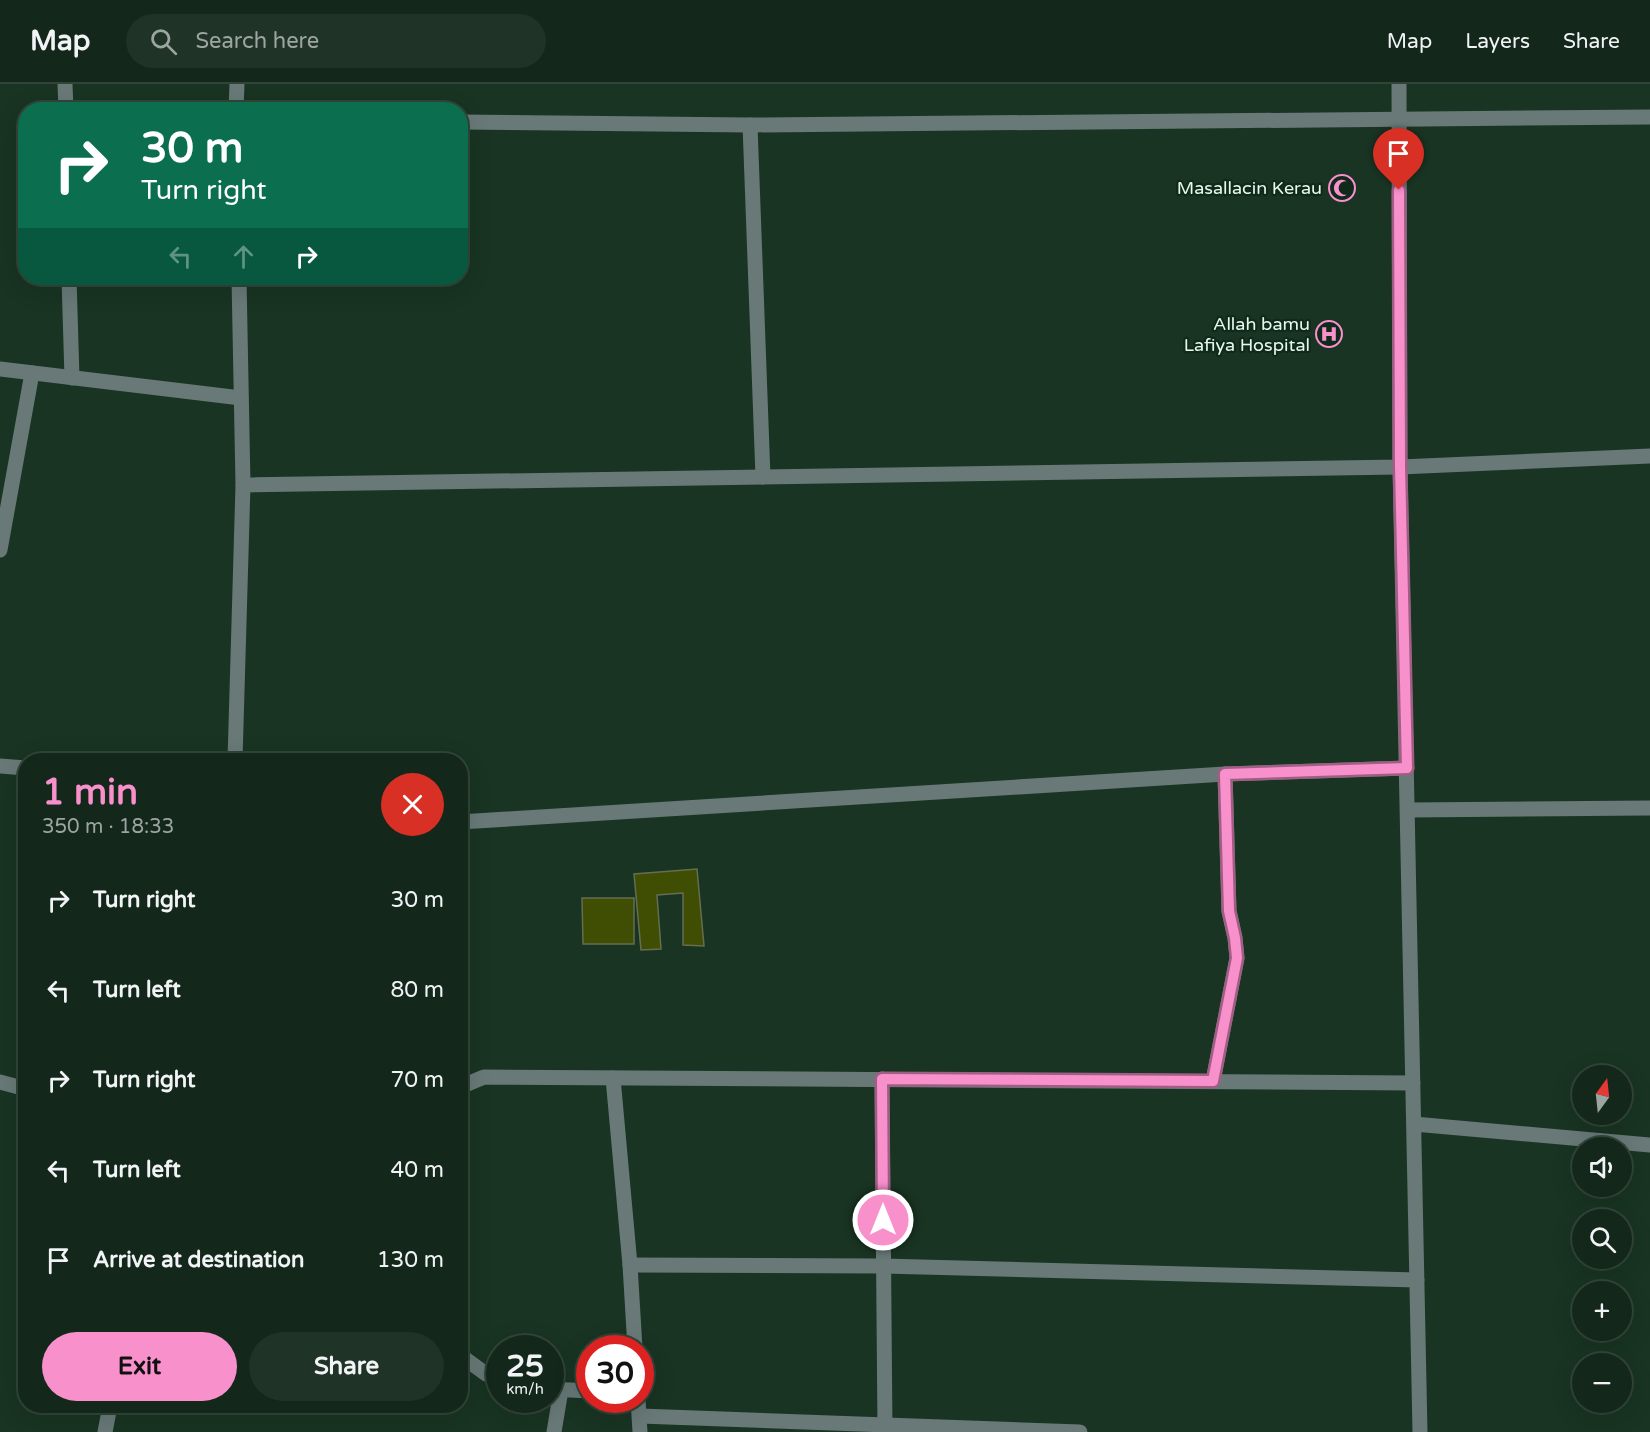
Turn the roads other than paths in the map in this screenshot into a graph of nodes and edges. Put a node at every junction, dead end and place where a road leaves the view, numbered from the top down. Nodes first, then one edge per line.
1 (65, 84) edge
2 (237, 84) edge
3 (1399, 84) edge
4 (66, 102) edge
5 (236, 102) edge
6 (1650, 117) edge
7 (1399, 120) junction
8 (468, 122) edge
9 (750, 125) junction
10 (69, 285) edge
11 (239, 285) edge
12 (0, 369) edge
13 (32, 373) junction
14 (72, 378) junction
15 (241, 398) junction
16 (1650, 456) edge
17 (1400, 466) junction
18 (763, 477) junction
19 (243, 485) junction
20 (0, 550) edge
21 (235, 753) edge
22 (0, 766) edge
23 (18, 767) edge
24 (1407, 768) junction
25 (1225, 774) junction
26 (1650, 808) edge
27 (1408, 810) junction
28 (468, 821) edge
29 (613, 1078) junction
30 (882, 1079) junction
31 (1213, 1081) junction
32 (0, 1082) edge
33 (1413, 1083) junction
34 (468, 1084) edge
35 (18, 1087) edge
36 (1414, 1124) junction
37 (1650, 1145) edge
38 (630, 1265) junction
39 (883, 1266) junction
40 (1417, 1280) junction
41 (634, 1335) edge
42 (468, 1361) edge
43 (486, 1374) edge
44 (109, 1413) edge
45 (555, 1413) edge
46 (640, 1413) edge
47 (640, 1416) junction
48 (885, 1429) edge
49 (105, 1432) edge
50 (554, 1432) edge
51 (640, 1432) edge
52 (1080, 1432) edge
53 (1420, 1432) edge

1 - 4 street
2 - 5 street
3 - 7 street
6 - 7 street
7 - 9 street
7 - 17 street
8 - 9 street
9 - 18 street
10 - 14 street
11 - 15 street
12 - 13 street
13 - 14 street
13 - 20 street
14 - 15 street
15 - 19 street
16 - 17 street
17 - 18 street
17 - 24 street
18 - 19 street
19 - 21 street
22 - 23 street
24 - 25 street
24 - 27 street
25 - 28 street
25 - 31 street
26 - 27 street
27 - 33 street
29 - 30 street
29 - 34 street
29 - 38 street
30 - 31 street
30 - 39 street
31 - 33 street
32 - 35 street
33 - 36 street
36 - 37 street
36 - 40 street
38 - 39 street
38 - 41 street
39 - 40 street
39 - 48 street
40 - 53 street
42 - 43 street
44 - 49 street
45 - 50 street
46 - 47 street
47 - 48 street
47 - 51 street
48 - 52 street

